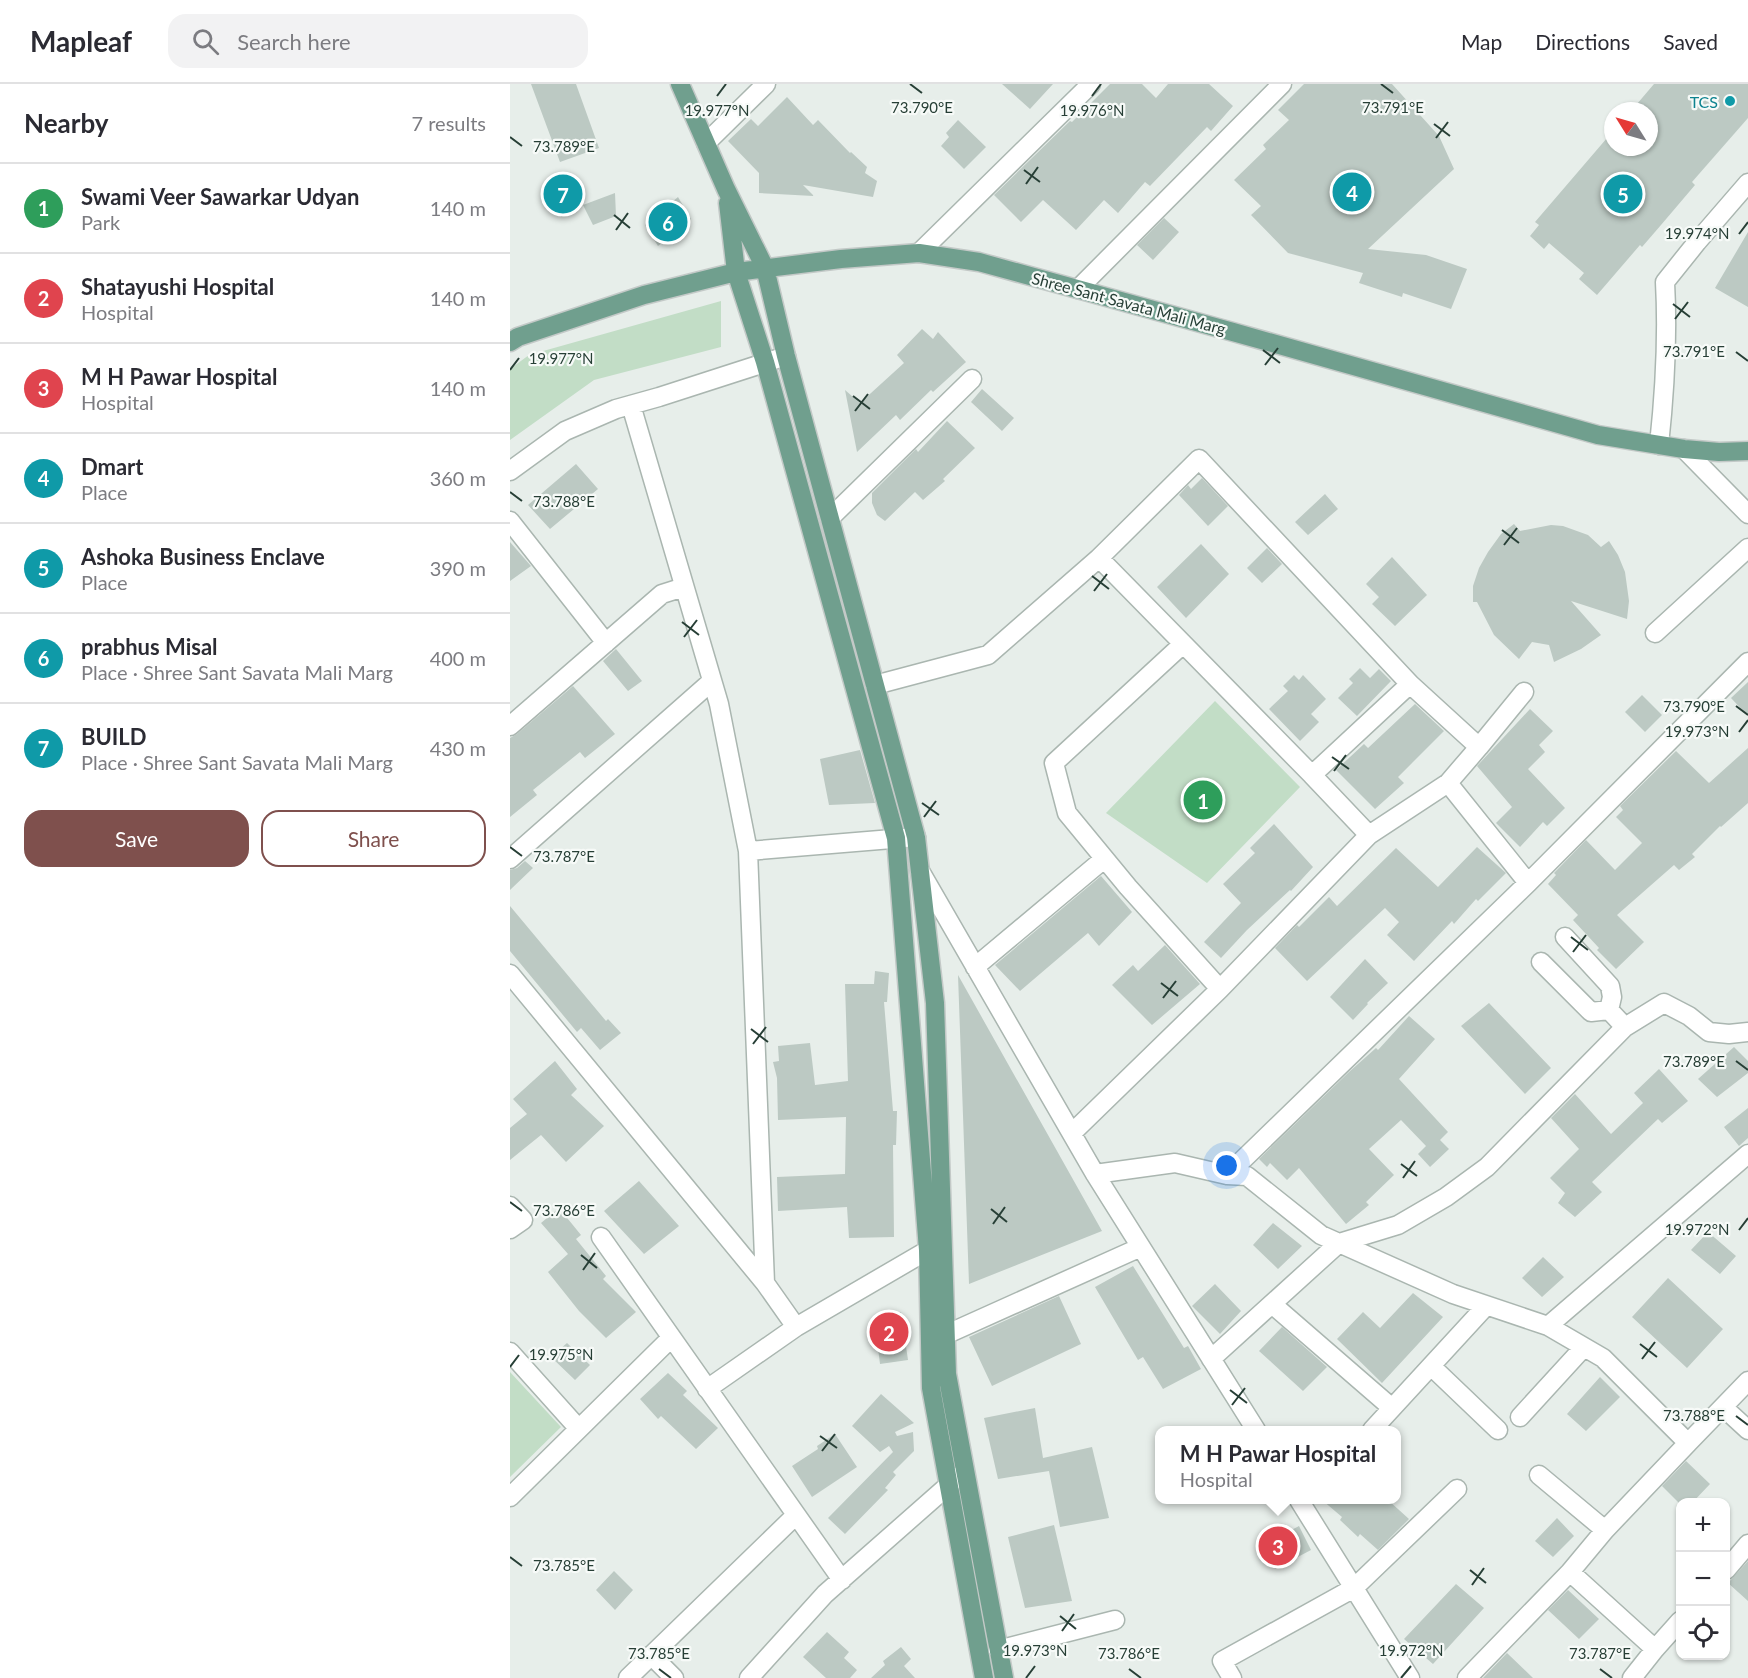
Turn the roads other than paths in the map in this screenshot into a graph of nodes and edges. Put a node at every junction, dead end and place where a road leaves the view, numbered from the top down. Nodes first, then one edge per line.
1 (680, 84) edge
2 (766, 84) edge
3 (1091, 84) edge
4 (1281, 84) edge
5 (706, 143) junction
6 (1748, 183) edge
7 (726, 189) junction
8 (919, 253) junction
9 (765, 268) junction
10 (736, 272) junction
11 (1078, 289) junction
12 (510, 342) edge
13 (786, 356) junction
14 (765, 362) junction
15 (972, 379) dead end
16 (630, 405) junction
17 (1659, 445) junction
18 (1684, 449) junction
19 (1748, 451) edge
20 (510, 471) edge
21 (1748, 514) edge
22 (830, 518) junction
23 (510, 521) edge
24 (1748, 548) edge
25 (1099, 558) junction
26 (684, 587) junction
27 (1654, 633) dead end
28 (606, 643) junction
29 (1182, 644) junction
30 (1748, 662) edge
31 (712, 681) junction
32 (1410, 684) junction
33 (875, 685) junction
34 (1524, 692) dead end
35 (510, 726) edge
36 (1479, 747) junction
37 (1312, 775) junction
38 (1448, 783) junction
39 (1369, 835) junction
40 (916, 837) junction
41 (896, 838) junction
42 (748, 851) junction
43 (510, 859) edge
44 (1104, 859) junction
45 (920, 872) junction
46 (1528, 883) junction
47 (1565, 937) dead end
48 (1540, 962) dead end
49 (975, 967) junction
50 (510, 974) edge
51 (1220, 989) junction
52 (1609, 1010) junction
53 (1625, 1027) junction
54 (1748, 1032) edge
55 (1072, 1133) junction
56 (1748, 1154) edge
57 (1095, 1174) junction
58 (1227, 1175) junction
59 (510, 1206) edge
60 (510, 1229) edge
61 (601, 1237) dead end
62 (1339, 1243) junction
63 (1142, 1248) junction
64 (928, 1250) junction
65 (765, 1283) junction
66 (1272, 1304) junction
67 (1486, 1306) junction
68 (1548, 1326) junction
69 (796, 1327) junction
70 (945, 1335) junction
71 (671, 1338) junction
72 (1584, 1347) junction
73 (510, 1352) edge
74 (1211, 1359) junction
75 (1431, 1366) junction
76 (1748, 1381) edge
77 (707, 1389) junction
78 (1723, 1407) junction
79 (1392, 1408) junction
80 (1520, 1417) dead end
81 (1253, 1426) edge
82 (1376, 1426) edge
83 (579, 1429) junction
84 (1498, 1430) dead end
85 (1748, 1430) edge
86 (1688, 1443) junction
87 (965, 1470) junction
88 (1539, 1475) dead end
89 (948, 1486) junction
90 (1457, 1489) dead end
91 (510, 1497) edge
92 (1304, 1504) edge
93 (796, 1515) junction
94 (1605, 1530) junction
95 (1748, 1544) edge
96 (1730, 1564) edge
97 (1570, 1572) junction
98 (842, 1580) junction
99 (1354, 1588) junction
100 (1115, 1620) dead end
101 (1676, 1625) edge
102 (1655, 1649) junction
103 (998, 1650) junction
104 (651, 1655) junction
105 (628, 1678) edge
106 (674, 1678) edge
107 (749, 1678) edge
108 (984, 1678) edge
109 (1004, 1678) edge
110 (1232, 1678) edge
111 (1410, 1678) edge
112 (1467, 1678) edge
113 (1632, 1678) edge

1 - 5 main road
2 - 5 street
3 - 8 street
4 - 11 street
5 - 7 main road
6 - 17 street
7 - 9 main road
7 - 10 main road
8 - 9 main road, Shree Sant Savata Mali Marg
8 - 11 main road, Shree Sant Savata Mali Marg
9 - 10 main road, Shree Sant Savata Mali Marg
9 - 13 main road
10 - 12 main road, Shree Sant Savata Mali Marg
10 - 14 main road
11 - 17 main road, Shree Sant Savata Mali Marg
13 - 14 street
13 - 22 main road
14 - 16 street
14 - 41 main road
15 - 22 street
16 - 20 street
16 - 26 street
17 - 18 main road, Shree Sant Savata Mali Marg
18 - 19 main road, Shree Sant Savata Mali Marg
18 - 21 street
22 - 33 main road
23 - 28 street
24 - 27 street
25 - 29 street
25 - 32 street
25 - 33 street
26 - 28 street
26 - 31 street
28 - 35 street
29 - 37 street
29 - 44 street
30 - 46 street
31 - 42 street
31 - 43 street
32 - 36 street
32 - 37 street
33 - 40 main road
34 - 36 street
36 - 38 street
37 - 39 street
38 - 39 street
38 - 46 street
39 - 51 street
40 - 41 street
40 - 45 main road
41 - 42 street
41 - 64 main road
42 - 65 street
44 - 49 street
44 - 51 street
45 - 49 street
45 - 70 main road
46 - 58 street
47 - 52 street
48 - 52 street
49 - 55 street
50 - 65 street
51 - 55 street
52 - 53 street
53 - 54 street
53 - 62 street
55 - 57 street
56 - 68 street
57 - 58 street
57 - 63 street
58 - 62 street
59 - 60 street
61 - 71 street
62 - 66 street
62 - 67 street
63 - 70 street
63 - 74 street
64 - 69 street
64 - 89 main road
65 - 69 street
66 - 74 street
66 - 79 street
67 - 68 street
67 - 75 street
68 - 72 street
69 - 77 street
70 - 87 main road
71 - 77 street
71 - 83 street
72 - 80 street
72 - 86 street
73 - 83 street
74 - 81 street
75 - 79 street
75 - 84 street
76 - 78 street
77 - 93 street
78 - 85 street
78 - 86 street
79 - 82 street
83 - 91 street
86 - 94 street
87 - 89 street
87 - 103 main road
88 - 94 street
89 - 98 street
89 - 108 main road
90 - 99 street
92 - 99 street
93 - 98 street
93 - 104 street
94 - 97 street
95 - 96 street
97 - 102 street
97 - 112 street
98 - 107 street
99 - 110 street
99 - 111 street
100 - 103 street
101 - 102 street
102 - 113 street
103 - 109 main road
104 - 105 street
104 - 106 street

